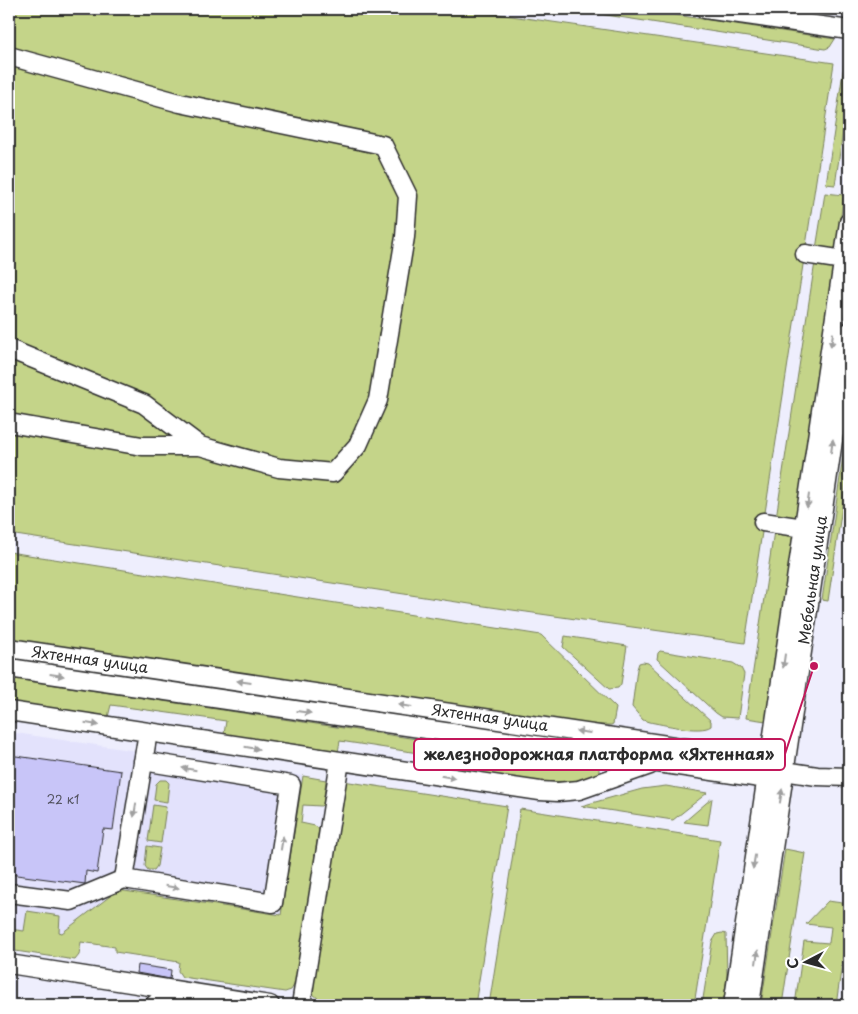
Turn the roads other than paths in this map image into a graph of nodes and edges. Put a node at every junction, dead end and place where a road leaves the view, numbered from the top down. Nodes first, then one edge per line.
1 (705, 9) edge
2 (849, 30) edge
3 (9, 56) edge
4 (849, 222) edge
5 (805, 254) dead end
6 (844, 260) junction
7 (849, 332) edge
8 (9, 349) edge
9 (9, 423) edge
10 (200, 446) junction
11 (763, 522) dead end
12 (804, 528) junction
13 (9, 648) edge
14 (9, 668) edge
15 (9, 711) edge
16 (148, 732) junction
17 (770, 760) junction
18 (340, 761) junction
19 (143, 762) junction
20 (654, 763) junction
21 (784, 771) junction
22 (849, 777) edge
23 (767, 780) junction
24 (124, 879) junction
25 (9, 893) edge
26 (9, 964) edge
27 (173, 990) junction
28 (154, 1005) edge
29 (270, 1005) edge
30 (301, 1005) edge
31 (733, 1005) edge
32 (750, 1005) edge

1 - 2 street
3 - 10 street
4 - 6 street, Мебельная улица
5 - 6 street
6 -> 12 street, Мебельная улица
21 -> 7 street, Мебельная улица
8 - 10 street
9 - 10 street
11 - 12 street
12 -> 17 street, Мебельная улица
17 -> 13 street, Яхтенная улица
14 -> 20 street, Яхтенная улица
15 -> 16 street
16 -> 18 street
16 - 19 street
17 - 21 street, Яхтенная улица
17 - 23 street, Мебельная улица
18 -> 20 street
18 - 30 street
19 -> 24 street
24 -> 19 street
20 - 23 street, Яхтенная улица
21 - 22 street
21 - 23 street
32 -> 21 street, Мебельная улица
23 -> 31 street
24 - 25 street
26 - 27 street
27 - 28 street
27 - 29 street

